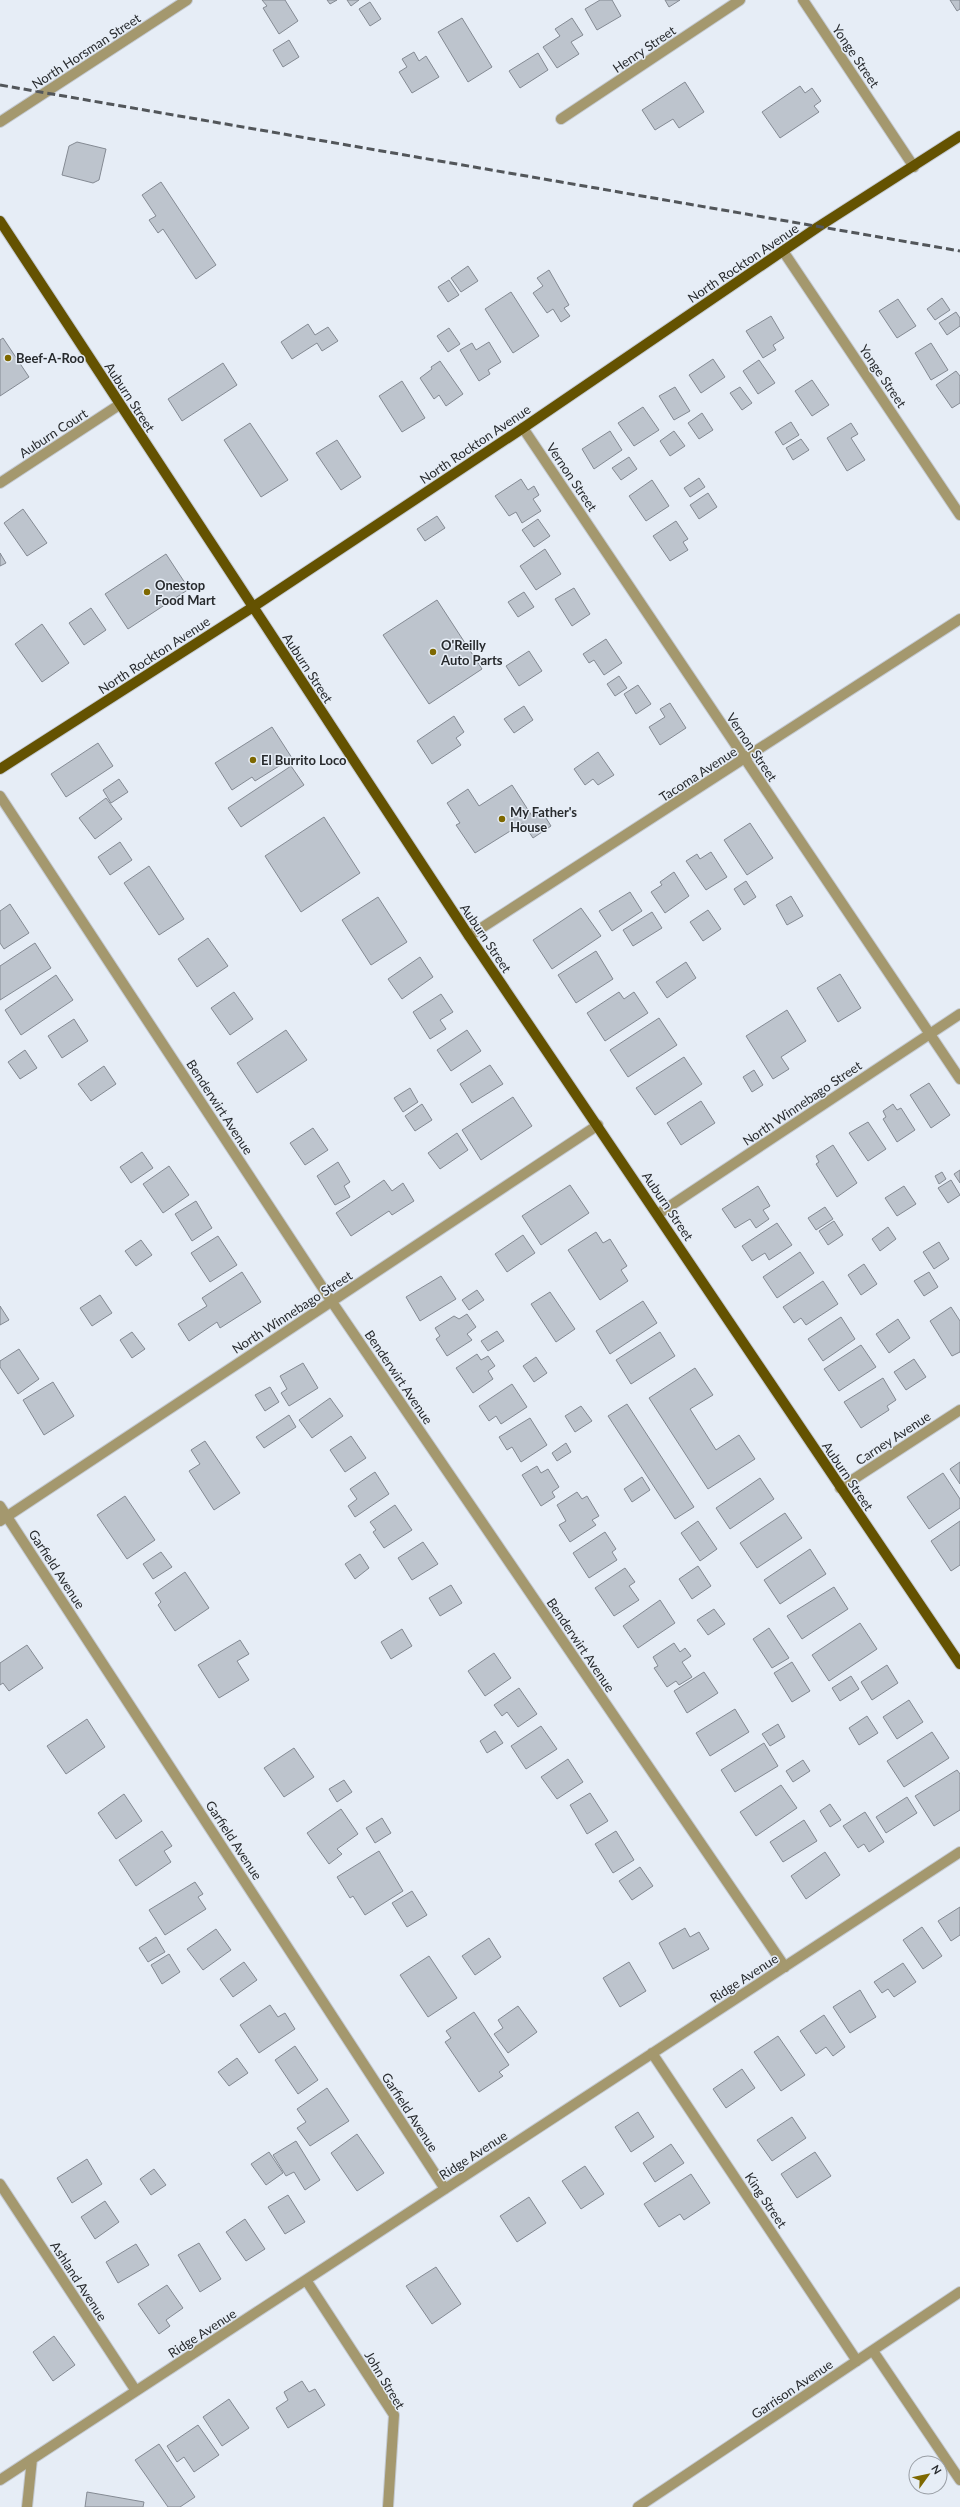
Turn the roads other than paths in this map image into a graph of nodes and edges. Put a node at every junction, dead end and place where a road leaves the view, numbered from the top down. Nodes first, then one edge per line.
1 (187, 0) edge
2 (740, 0) edge
3 (802, 0) edge
4 (562, 119) dead end
5 (0, 122) edge
6 (960, 136) edge
7 (914, 166) junction
8 (0, 221) edge
9 (783, 251) junction
10 (119, 405) junction
11 (524, 428) junction
12 (0, 483) edge
13 (960, 515) edge
14 (253, 607) junction
15 (960, 619) edge
16 (745, 759) junction
17 (0, 769) edge
18 (0, 796) edge
19 (469, 936) junction
20 (960, 1014) edge
21 (930, 1034) junction
22 (960, 1079) edge
23 (598, 1125) junction
24 (658, 1214) junction
25 (332, 1302) junction
26 (960, 1410) edge
27 (840, 1488) junction
28 (0, 1506) edge
29 (3, 1518) edge
30 (960, 1664) edge
31 (960, 1852) edge
32 (785, 1966) junction
33 (652, 2053) junction
34 (0, 2184) edge
35 (445, 2189) junction
36 (306, 2280) junction
37 (960, 2292) edge
38 (874, 2351) junction
39 (857, 2361) junction
40 (136, 2391) junction
41 (32, 2459) junction
42 (0, 2480) edge
43 (960, 2480) edge
44 (27, 2507) edge
45 (388, 2507) edge
46 (638, 2507) edge

1 - 5 street, North Horsman Street
2 - 4 street, Henry Street
3 - 7 street, Yonge Street
6 - 7 main road, North Rockton Avenue
7 - 9 main road, North Rockton Avenue
8 - 10 main road, Auburn Street
9 - 11 main road, North Rockton Avenue
9 - 13 street, Yonge Street
10 - 12 street, Auburn Court
10 - 14 main road, Auburn Street
11 - 14 main road, North Rockton Avenue
11 - 16 street, Vernon Street
14 - 17 main road, North Rockton Avenue
14 - 19 main road, Auburn Street
15 - 16 street, Tacoma Avenue
16 - 19 street, Tacoma Avenue
16 - 21 street, Vernon Street
18 - 25 street, Benderwirt Avenue
19 - 23 main road, Auburn Street
20 - 21 street, North Winnebago Street
21 - 22 street, Vernon Street
21 - 24 street, North Winnebago Street
23 - 24 main road, Auburn Street
23 - 25 street, North Winnebago Street
24 - 27 main road, Auburn Street
25 - 29 street, North Winnebago Street
25 - 32 street, Benderwirt Avenue
26 - 27 street, Carney Avenue
27 - 30 main road, Auburn Street
28 - 29 street, Garfield Avenue
29 - 35 street, Garfield Avenue
31 - 32 street, Ridge Avenue
32 - 33 street, Ridge Avenue
33 - 35 street, Ridge Avenue
33 - 39 street, King Street
34 - 40 street, Ashland Avenue
35 - 36 street, Ridge Avenue
36 - 40 street, Ridge Avenue
36 - 45 street, John Street
37 - 38 street, Garrison Avenue
38 - 39 street, Garrison Avenue
38 - 43 street
39 - 46 street, Garrison Avenue
40 - 41 street, Ridge Avenue
41 - 42 street, Ridge Avenue
41 - 44 street

